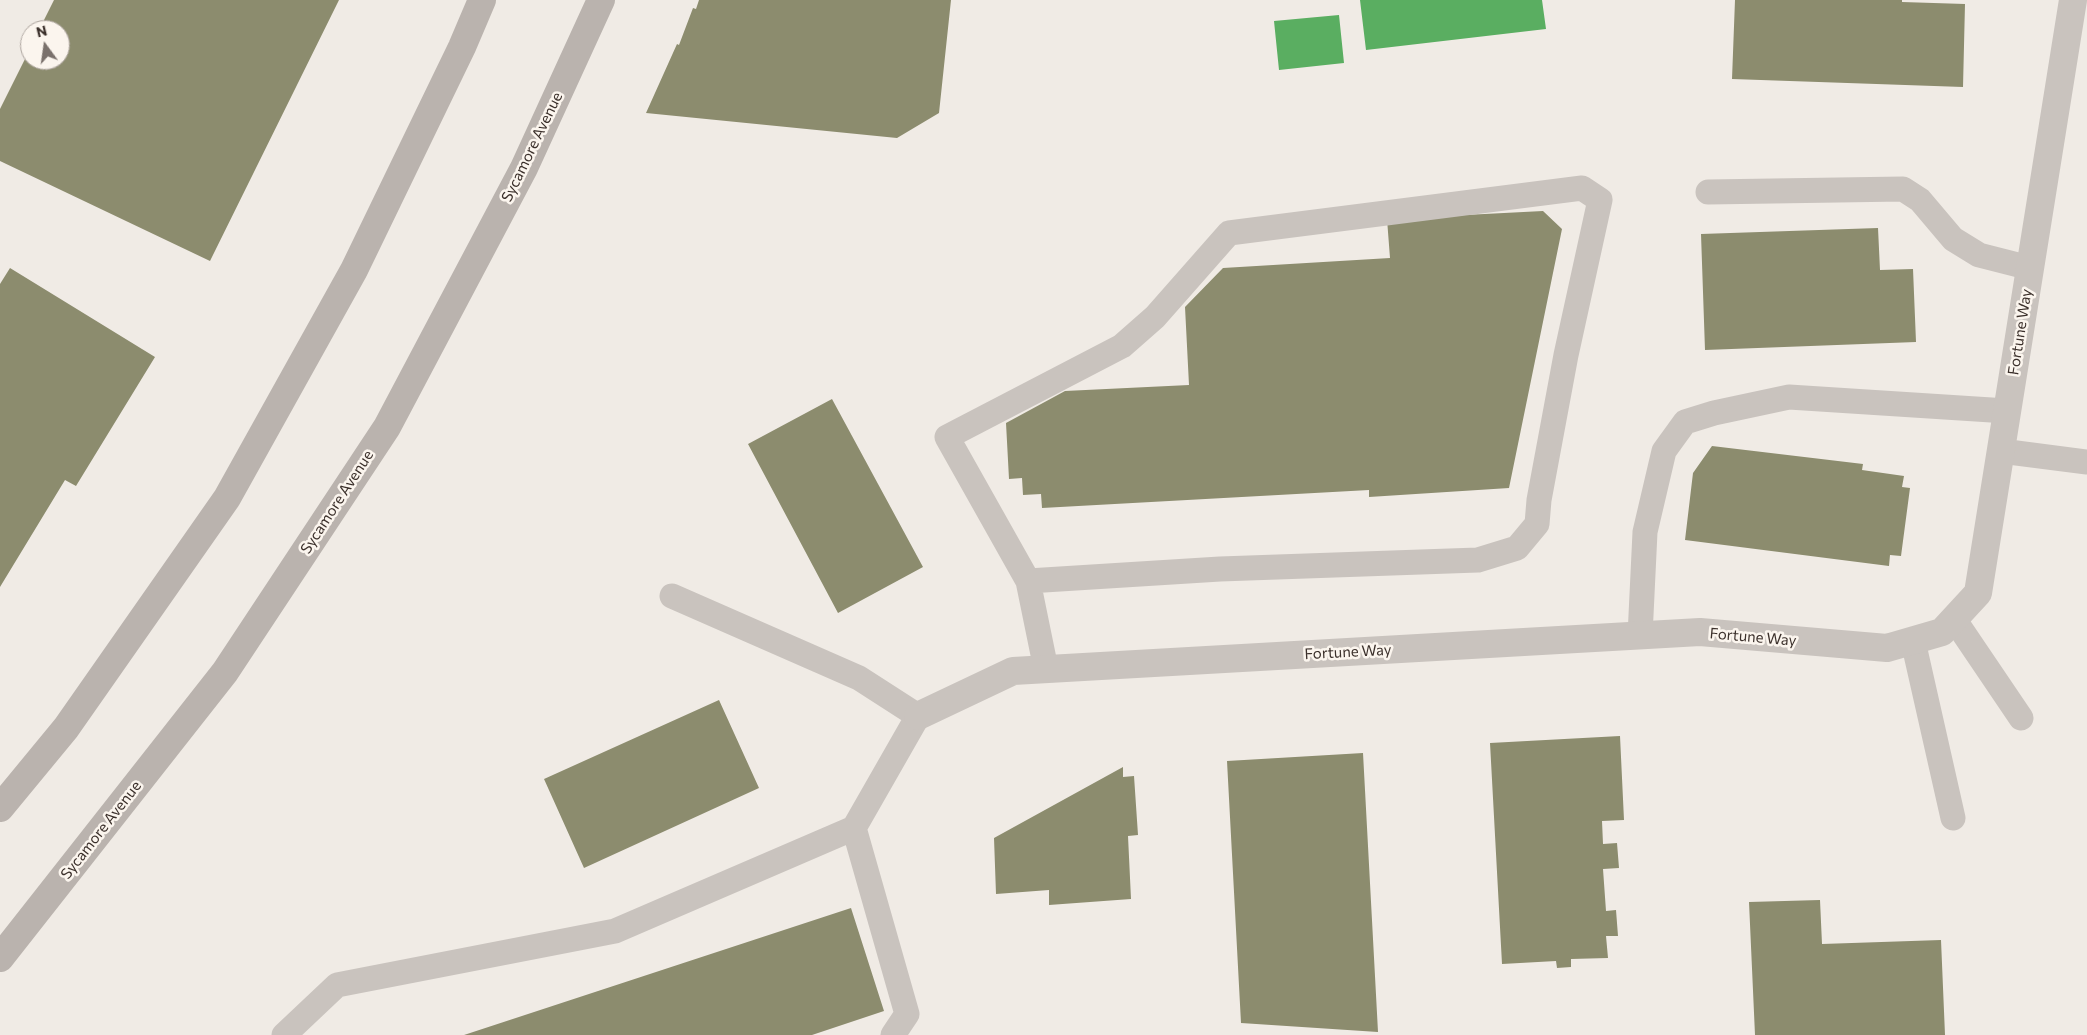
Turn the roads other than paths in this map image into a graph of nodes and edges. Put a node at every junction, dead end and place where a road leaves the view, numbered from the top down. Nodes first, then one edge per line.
1 (482, 0) edge
2 (601, 0) edge
3 (2073, 0) edge
4 (1708, 192) dead end
5 (2030, 268) junction
6 (2007, 411) junction
7 (2001, 451) junction
8 (2087, 462) edge
9 (1028, 581) junction
10 (672, 596) dead end
11 (1954, 619) junction
12 (1640, 636) junction
13 (1912, 641) junction
14 (1046, 669) junction
15 (918, 716) junction
16 (2021, 718) dead end
17 (0, 808) edge
18 (1953, 818) dead end
19 (854, 828) junction
20 (0, 958) edge
21 (284, 1035) edge
22 (893, 1035) edge

1 - 17 main road
2 - 20 main road, Sycamore Avenue
3 - 5 street, Fortune Way
4 - 5 lane
5 - 6 street, Fortune Way
6 - 7 street, Fortune Way
6 - 12 lane
7 - 8 lane
7 - 11 street, Fortune Way
9 - 9 lane
9 - 14 lane
10 - 15 lane
11 - 13 street, Fortune Way
11 - 16 lane
12 - 13 street, Fortune Way
12 - 14 street, Fortune Way
13 - 18 lane
14 - 15 street, Fortune Way
15 - 19 lane
19 - 21 lane
19 - 22 lane

